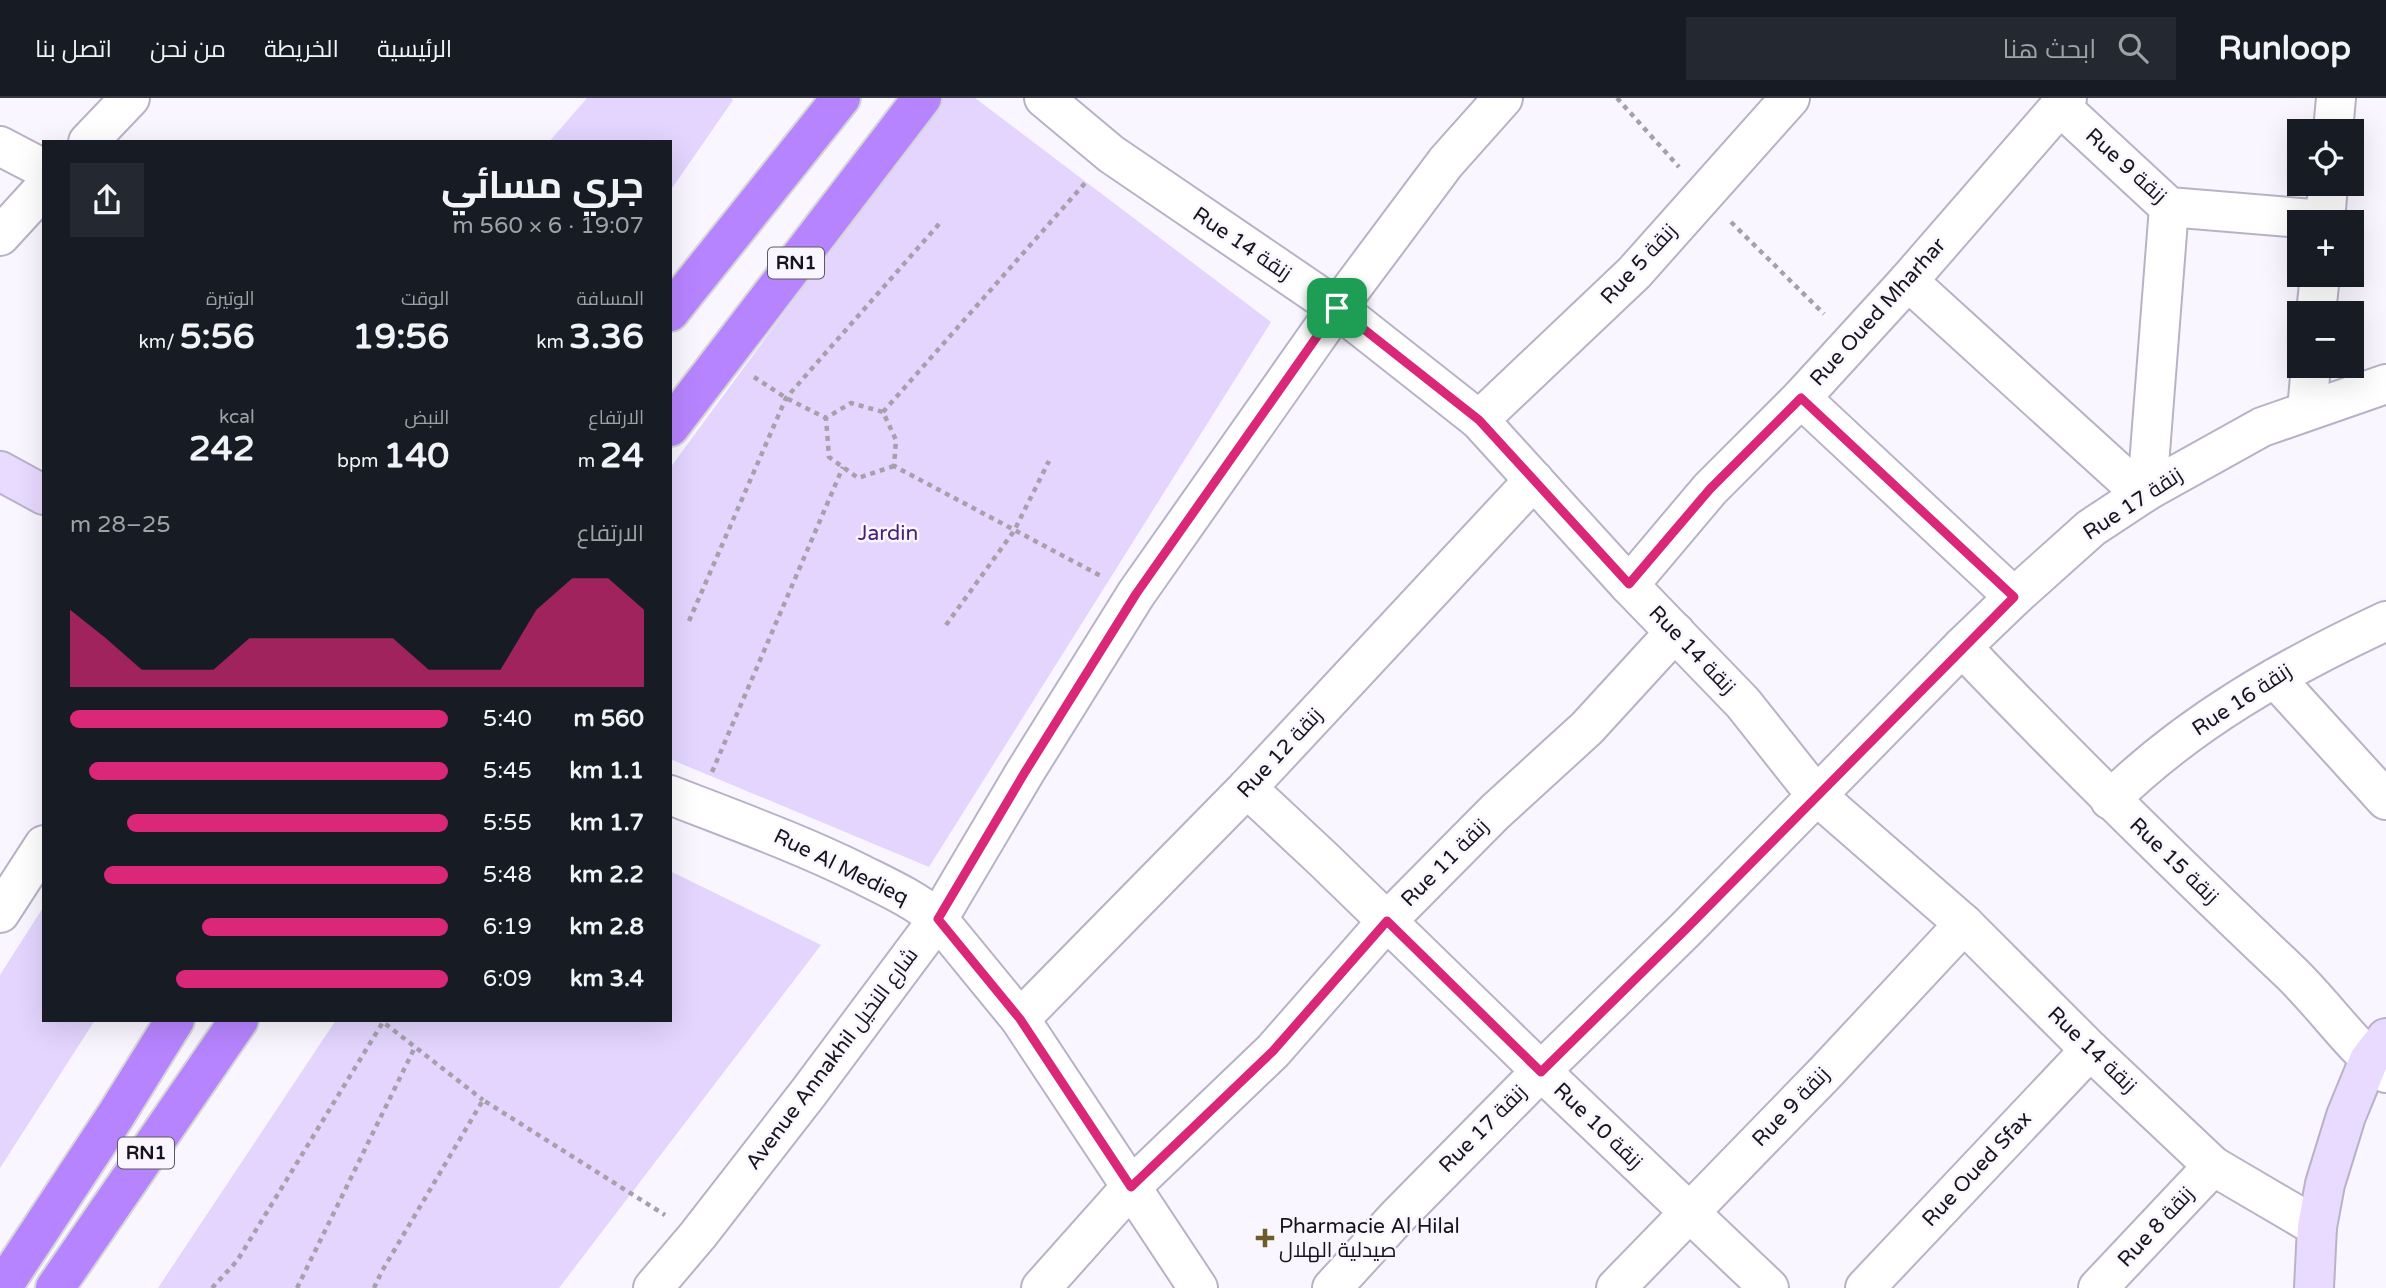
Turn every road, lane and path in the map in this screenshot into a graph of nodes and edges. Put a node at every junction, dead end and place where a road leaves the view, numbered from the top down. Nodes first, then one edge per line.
1 (130, 98) edge
2 (841, 98) edge
3 (922, 98) edge
4 (1503, 98) edge
5 (1790, 98) edge
6 (2336, 98) edge
7 (2064, 102) edge
8 (1060, 103) edge
9 (2334, 119) edge
10 (90, 140) edge
11 (0, 146) edge
12 (1111, 154) junction
13 (42, 168) edge
14 (42, 190) edge
15 (2169, 207) junction
16 (2326, 209) edge
17 (940, 224) dead end
18 (0, 236) edge
19 (1908, 281) junction
20 (1337, 308) junction
21 (672, 309) edge
22 (724, 357) junction
23 (2310, 378) edge
24 (2386, 384) edge
25 (786, 398) junction
26 (1801, 398) junction
27 (2307, 410) junction
28 (883, 412) junction
29 (826, 418) junction
30 (1479, 420) junction
31 (672, 424) edge
32 (1049, 461) dead end
33 (894, 466) junction
34 (843, 467) junction
35 (0, 471) edge
36 (1534, 480) junction
37 (2145, 492) junction
38 (42, 494) edge
39 (1014, 531) junction
40 (1629, 584) junction
41 (1136, 594) junction
42 (2014, 597) junction
43 (689, 621) dead end
44 (2386, 621) edge
45 (946, 625) dead end
46 (1675, 632) junction
47 (1962, 647) junction
48 (2274, 678) junction
49 (1247, 788) junction
50 (1816, 795) junction
51 (2110, 800) junction
52 (2386, 800) edge
53 (684, 801) edge
54 (42, 848) edge
55 (0, 913) edge
56 (938, 919) junction
57 (1387, 921) junction
58 (1964, 924) junction
59 (1020, 1019) junction
60 (174, 1022) edge
61 (238, 1022) edge
62 (415, 1047) junction
63 (2090, 1050) junction
64 (2380, 1057) edge
65 (1541, 1072) junction
66 (483, 1100) junction
67 (2213, 1166) junction
68 (1131, 1187) junction
69 (1689, 1213) junction
70 (2317, 1227) junction
71 (698, 1235) junction
72 (2, 1288) edge
73 (55, 1288) edge
74 (212, 1288) edge
75 (297, 1288) edge
76 (374, 1288) edge
77 (653, 1288) edge
78 (1041, 1288) edge
79 (1198, 1288) edge
80 (1332, 1288) edge
81 (1616, 1288) edge
82 (1769, 1288) edge
83 (1866, 1288) edge
84 (2098, 1288) edge
85 (2314, 1288) edge

1 - 10 street
2 - 21 highway
3 - 22 highway, RN1
4 - 20 street, Avenue Annakhil شارع النخيل
5 - 30 street, Rue 5 زنقة
6 - 9 street
7 - 15 street, Rue 9 زنقة
7 - 19 street, Rue Oued Mharhar
8 - 12 street, Rue 14 زنقة
11 - 13 street
12 - 20 street, Rue 14 زنقة
12 - 28 path
14 - 18 street
15 - 16 street, Rue 9 زنقة
15 - 37 street
17 - 25 path
19 - 26 street, Rue Oued Mharhar
19 - 37 street
20 - 30 street, Rue 14 زنقة
20 - 41 street, Avenue Annakhil شارع النخيل
22 - 25 path
22 - 31 highway, RN1
23 - 27 street
24 - 27 street, Rue 17 زنقة
25 - 29 path
25 - 43 path
26 - 40 street, Rue Oued Mharhar
26 - 42 street
27 - 37 street, Rue 17 زنقة
28 - 29 path
28 - 33 path
29 - 34 path
30 - 36 street, Rue 14 زنقة
32 - 39 path
33 - 34 path
33 - 39 path
34 - 53 path
35 - 38 street
36 - 40 street, Rue 14 زنقة
36 - 49 street, Rue 12 زنقة
37 - 42 street, Rue 17 زنقة
39 - 41 path
39 - 45 path
40 - 46 street, Rue 14 زنقة
41 - 56 street, Avenue Annakhil شارع النخيل
42 - 47 street, Rue 17 زنقة
44 - 48 street, Rue 16 زنقة
46 - 50 street, Rue 14 زنقة
46 - 57 street, Rue 11 زنقة
47 - 50 street, Rue 17 زنقة
47 - 51 street, Rue 15 زنقة
48 - 51 street, Rue 16 زنقة
48 - 52 street
49 - 57 street, Rue 10 زنقة
49 - 59 street, Rue 12 زنقة
50 - 58 street, Rue 14 زنقة
50 - 65 street, Rue 17 زنقة
51 - 64 street, Rue 15 زنقة
53 - 56 street, Rue Al Medieq
54 - 55 street
56 - 59 street, Rue Al Medieq
56 - 71 street, Avenue Annakhil شارع النخيل
57 - 65 street, Rue 10 زنقة
57 - 68 street, Rue 11 زنقة
58 - 63 street, Rue 14 زنقة
58 - 69 street, Rue 9 زنقة
59 - 68 street, Rue Al Medieq
60 - 72 highway, RN1
61 - 73 highway, RN1
62 - 66 path
62 - 74 path
62 - 75 path
63 - 67 street, Rue 14 زنقة
63 - 83 street, Rue Oued Sfax
64 - 70 street
65 - 69 street, Rue 10 زنقة
65 - 80 street, Rue 17 زنقة
66 - 71 path
66 - 76 path
67 - 70 street, Rue 14 زنقة
67 - 84 street, Rue 8 زنقة
68 - 78 street, Rue 11 زنقة
68 - 79 street, Rue Al Medieq
69 - 81 street, Rue 9 زنقة
69 - 82 street, Rue 10 زنقة
70 - 85 street
71 - 77 street, Avenue Annakhil شارع النخيل

